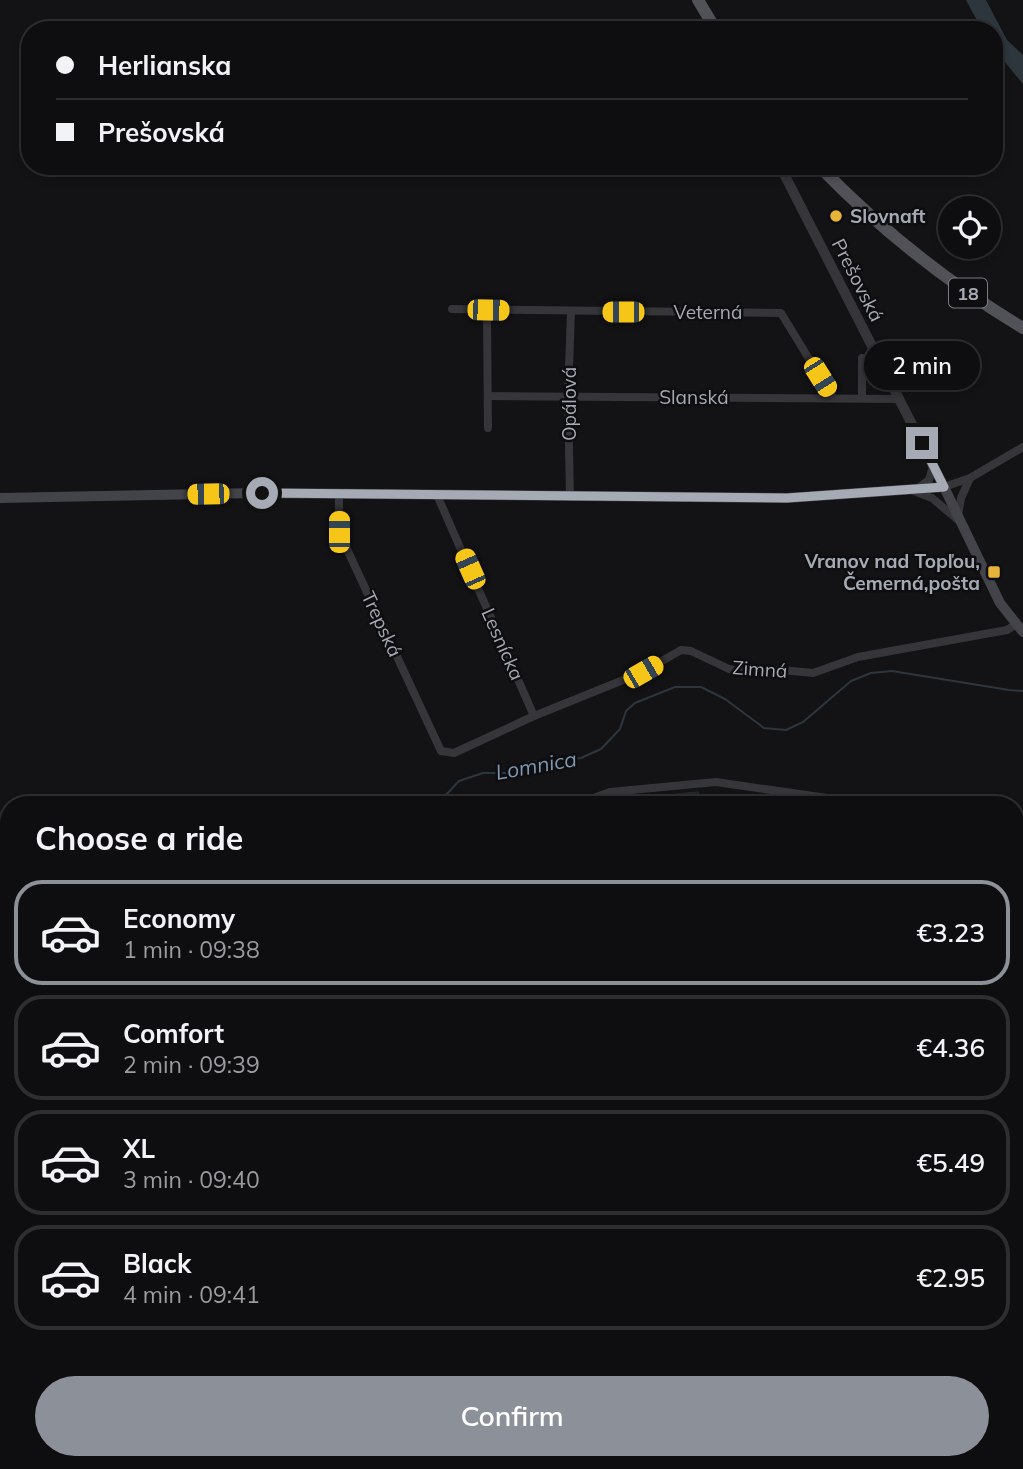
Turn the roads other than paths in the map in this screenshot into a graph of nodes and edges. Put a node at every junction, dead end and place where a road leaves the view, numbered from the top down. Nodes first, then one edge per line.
1 (698, 0) edge
2 (711, 21) edge
3 (785, 175) edge
4 (829, 175) edge
5 (452, 309) dead end
6 (488, 310) junction
7 (570, 311) junction
8 (1023, 328) edge
9 (862, 358) dead end
10 (488, 397) junction
11 (568, 397) junction
12 (833, 398) junction
13 (862, 398) junction
14 (900, 399) junction
15 (488, 428) dead end
16 (1023, 447) edge
17 (933, 466) junction
18 (970, 478) junction
19 (944, 487) junction
20 (913, 489) junction
21 (339, 494) junction
22 (437, 495) junction
23 (570, 497) junction
24 (0, 498) edge
25 (959, 520) junction
26 (1019, 629) edge
27 (534, 716) junction
28 (441, 751) joint
29 (599, 796) edge
30 (820, 796) edge

1 - 2 main road
3 - 14 street, Prešovská
4 - 8 main road, 18
5 - 6 street, Veterná
6 - 7 street, Veterná
6 - 10 street
7 - 11 street, Opálová
7 - 12 street, Veterná
9 - 13 street
10 - 11 street, Slanská
10 - 15 street
11 - 12 street, Slanská
11 - 23 street, Opálová
12 - 13 street, Slanská
13 - 14 street, Slanská
14 - 17 street, Prešovská
16 - 18 street
17 - 19 street, Prešovská
17 - 20 street
18 - 19 street
18 - 25 street
19 - 20 main road
19 - 25 main road, Prešovská
20 - 23 main road
20 - 25 street
21 - 22 main road
21 - 24 main road
21 - 28 street, Trepská
22 - 23 main road
22 - 27 street, Lesnícka
25 - 26 main road, Prešovská
26 - 27 street, Zimná
27 - 28 street, Zimná
29 - 30 street

